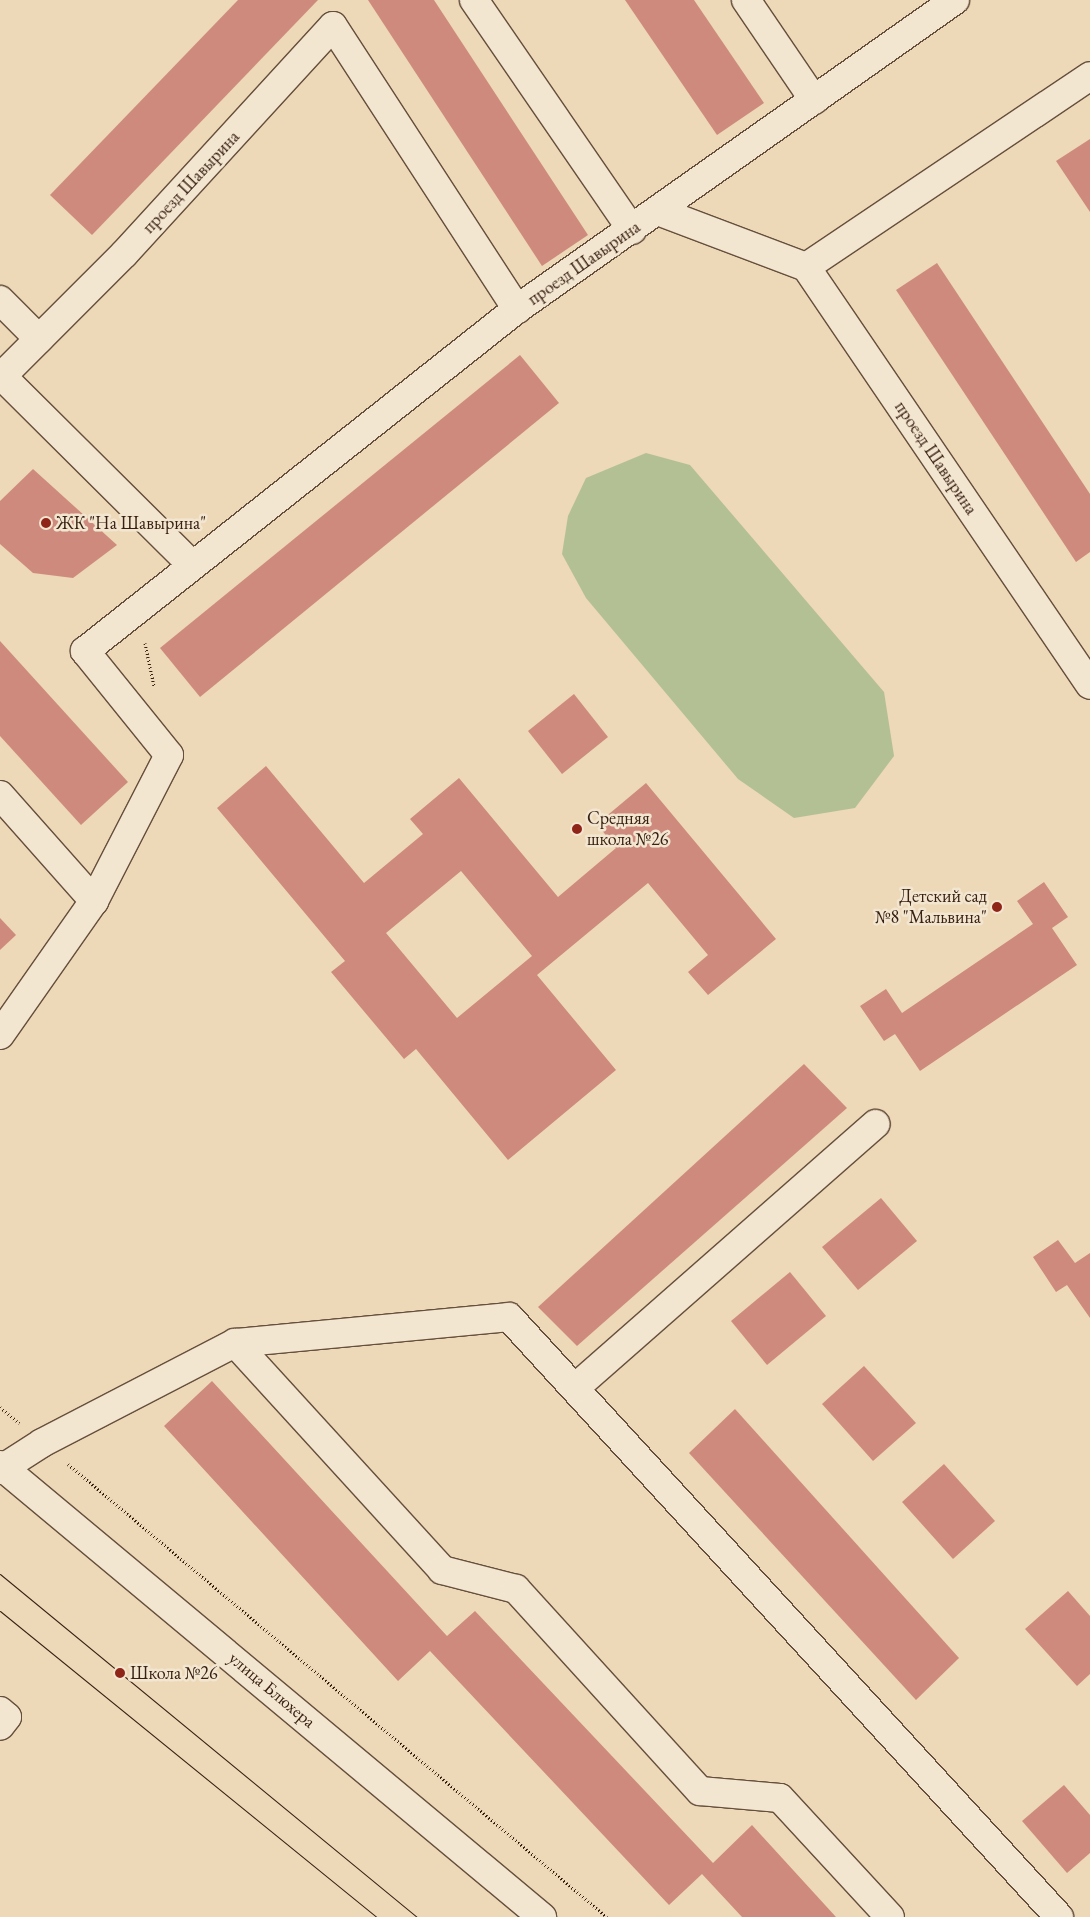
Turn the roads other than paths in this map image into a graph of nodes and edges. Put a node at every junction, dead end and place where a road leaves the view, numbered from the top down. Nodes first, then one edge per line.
1 (474, 0) edge
2 (746, 0) edge
3 (956, 0) edge
4 (1090, 76) edge
5 (814, 100) junction
6 (658, 211) junction
7 (632, 230) junction
8 (806, 267) junction
9 (0, 300) edge
10 (517, 309) junction
11 (39, 339) junction
12 (192, 565) junction
13 (1090, 685) edge
14 (5, 812) edge
15 (94, 901) junction
16 (0, 1035) edge
17 (875, 1124) dead end
18 (235, 1343) junction
19 (575, 1388) junction
20 (1, 1468) edge
21 (0, 1711) edge
22 (0, 1726) edge
23 (542, 1917) edge
24 (890, 1917) edge
25 (1059, 1917) edge

1 - 7 street
2 - 5 street
3 - 5 street
4 - 8 street
5 - 6 street
6 - 7 street, проезд Шавырина
6 - 8 street, проезд Шавырина
7 - 10 street, проезд Шавырина
8 - 13 street, проезд Шавырина
9 - 11 street
10 - 11 street, проезд Шавырина
10 - 12 street
11 - 12 street
12 - 15 street
14 - 15 street
15 - 16 street
17 - 19 street
18 - 19 street
18 - 20 street
18 - 24 street
19 - 25 street
20 - 23 street, улица Блюхера
21 - 22 street

